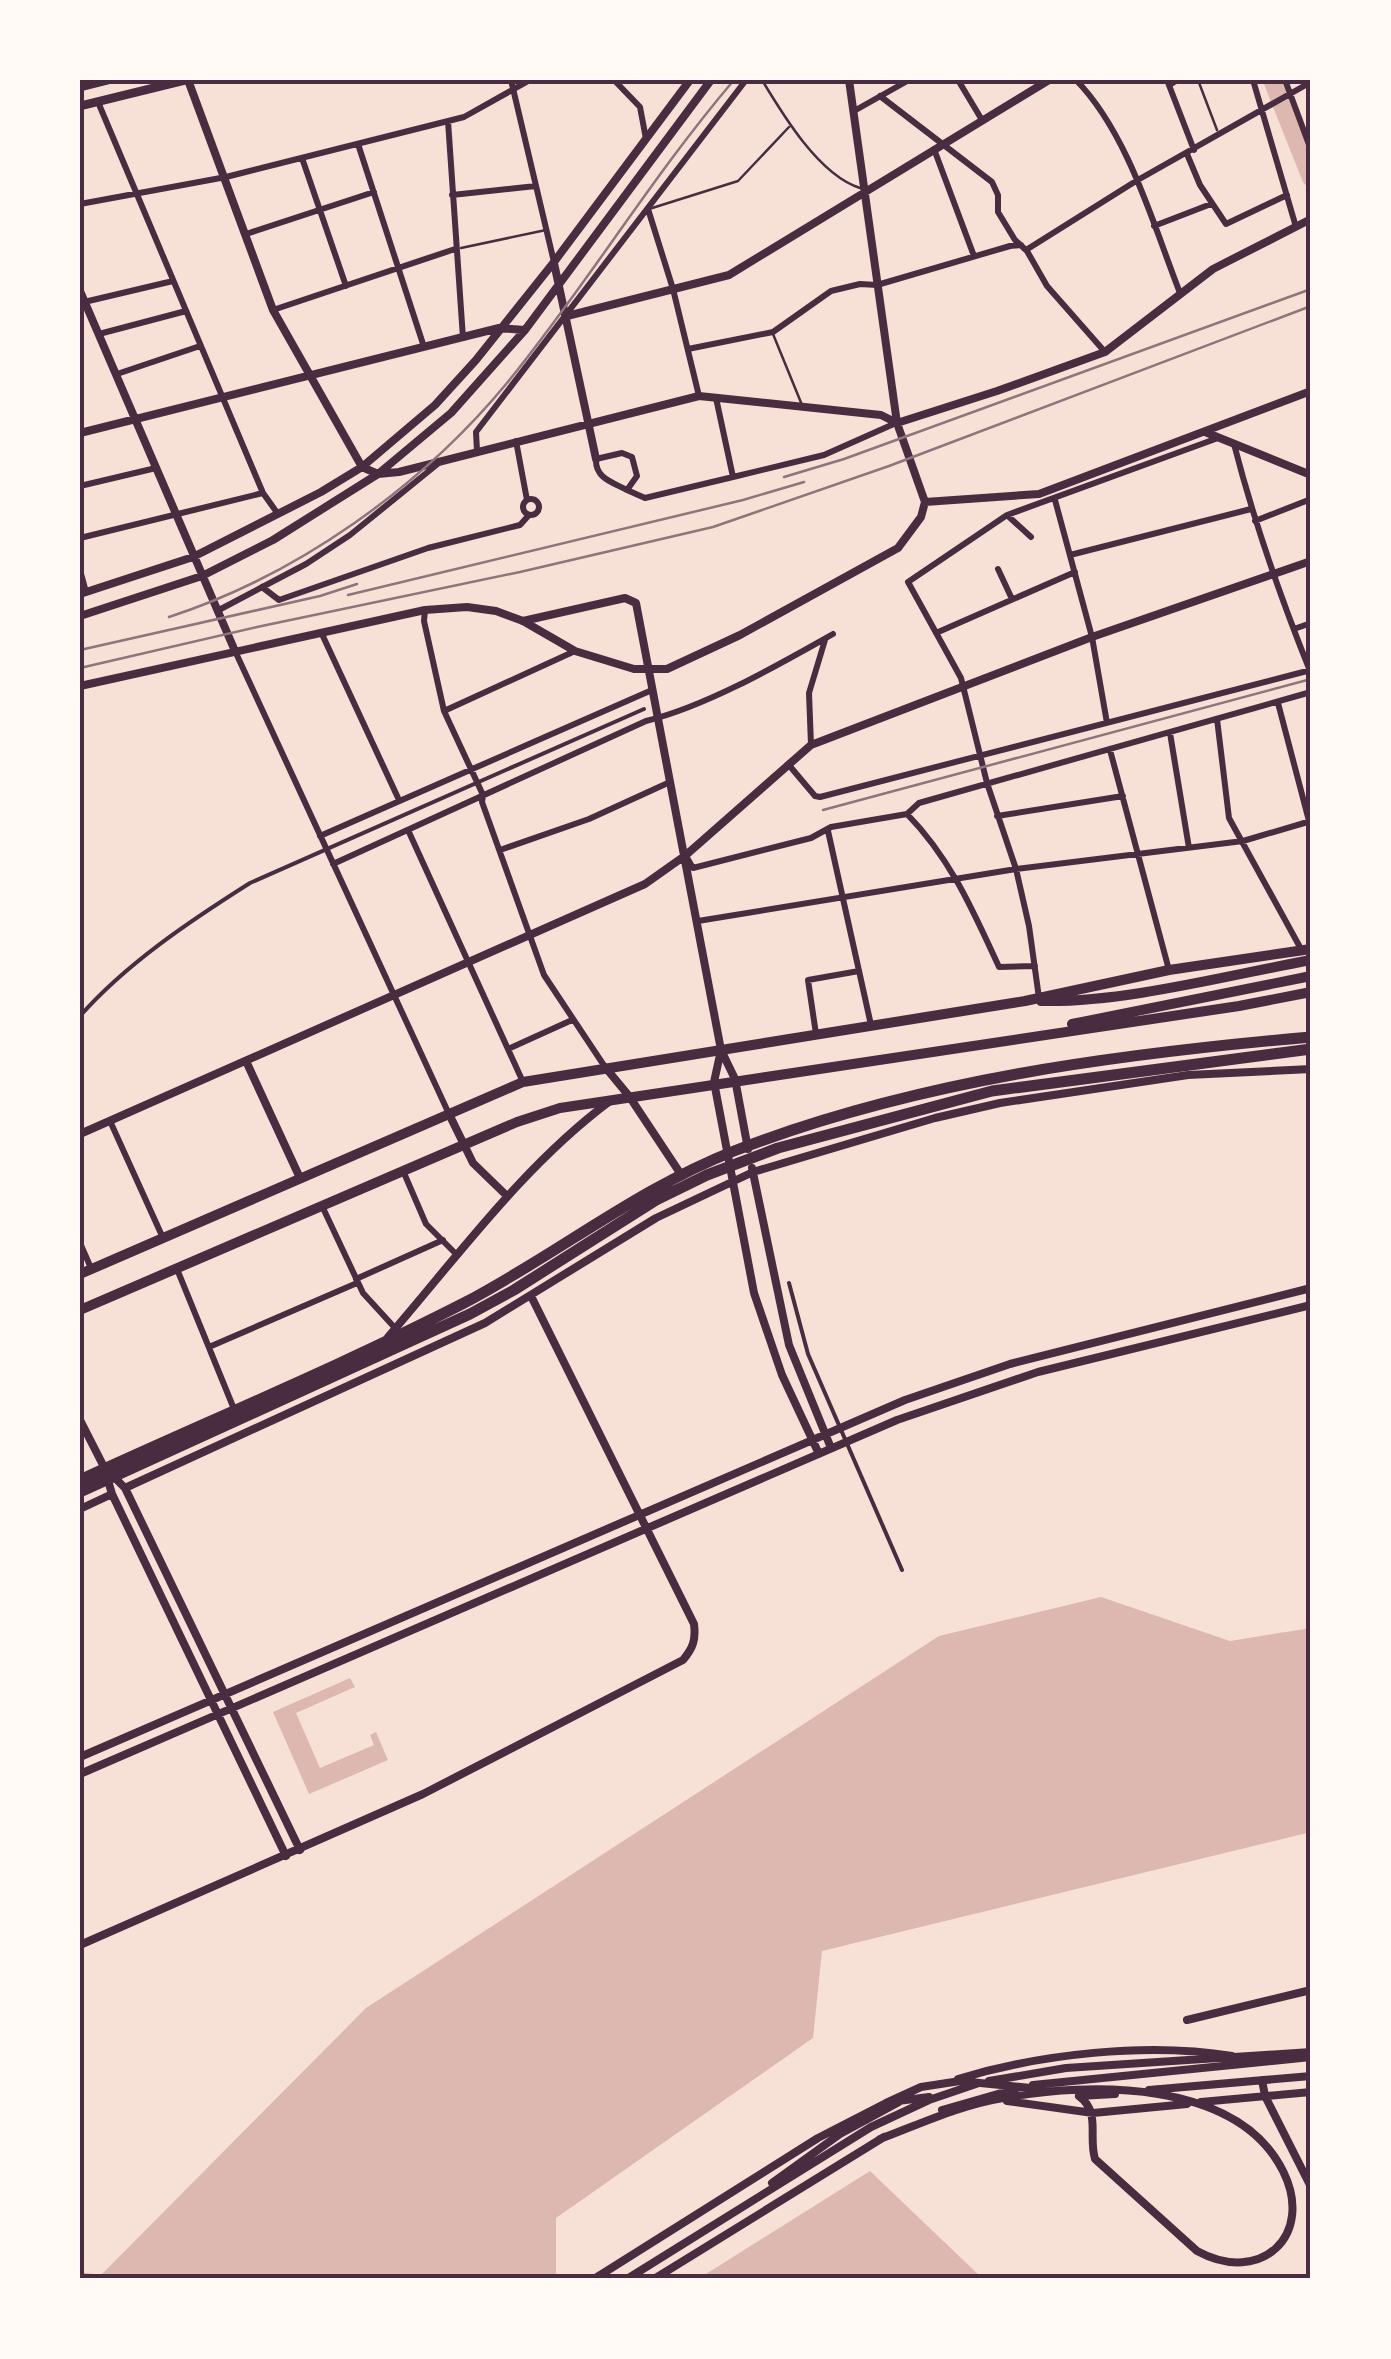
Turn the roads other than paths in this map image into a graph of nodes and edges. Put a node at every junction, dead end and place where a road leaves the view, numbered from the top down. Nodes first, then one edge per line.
1 (108, 80) edge
2 (187, 80) edge
3 (511, 80) edge
4 (530, 80) edge
5 (614, 80) edge
6 (690, 80) edge
7 (711, 80) edge
8 (746, 80) edge
9 (762, 80) edge
10 (849, 80) edge
11 (909, 80) edge
12 (958, 80) edge
13 (1049, 80) edge
14 (1076, 80) edge
15 (1181, 80) edge
16 (1198, 80) edge
17 (1253, 80) edge
18 (1285, 80) edge
19 (1307, 82) edge
20 (85, 84) edge
21 (1168, 84) edge
22 (513, 91) junction
23 (1290, 94) junction
24 (880, 96) junction
25 (1311, 98) edge
26 (98, 102) junction
27 (80, 106) edge
28 (854, 111) junction
29 (1262, 111) junction
30 (448, 120) junction
31 (982, 120) junction
32 (790, 126) junction
33 (1219, 136) junction
34 (646, 139) junction
35 (358, 144) junction
36 (938, 147) junction
37 (1311, 150) edge
38 (1190, 152) junction
39 (302, 158) junction
40 (226, 177) junction
41 (1136, 181) junction
42 (536, 186) junction
43 (866, 190) junction
44 (374, 192) junction
45 (136, 194) junction
46 (452, 195) junction
47 (1286, 195) junction
48 (80, 204) edge
49 (1212, 204) junction
50 (648, 209) junction
51 (320, 210) junction
52 (1311, 219) edge
53 (1154, 226) junction
54 (1296, 226) junction
55 (547, 230) junction
56 (246, 234) junction
57 (1023, 248) junction
58 (455, 249) junction
59 (974, 256) junction
60 (554, 262) junction
61 (400, 268) junction
62 (173, 281) junction
63 (559, 282) junction
64 (877, 284) junction
65 (346, 286) junction
66 (673, 289) junction
67 (80, 291) edge
68 (1180, 292) junction
69 (82, 302) edge
70 (273, 310) junction
71 (186, 311) junction
72 (567, 316) junction
73 (499, 328) junction
74 (525, 330) junction
75 (773, 332) junction
76 (99, 334) junction
77 (462, 338) junction
78 (200, 346) junction
79 (424, 347) junction
80 (688, 349) junction
81 (1104, 352) junction
82 (117, 374) junction
83 (309, 376) junction
84 (1311, 391) edge
85 (699, 396) junction
86 (222, 398) junction
87 (716, 398) junction
88 (802, 406) junction
89 (136, 419) junction
90 (590, 424) junction
91 (899, 430) junction
92 (1205, 432) junction
93 (80, 433) edge
94 (1219, 438) junction
95 (516, 441) junction
96 (1234, 444) junction
97 (477, 450) junction
98 (444, 458) junction
99 (596, 458) junction
100 (362, 466) junction
101 (156, 468) junction
102 (378, 474) junction
103 (1311, 475) edge
104 (734, 478) junction
105 (80, 486) edge
106 (627, 490) junction
107 (262, 493) junction
108 (1311, 499) edge
109 (527, 500) junction
110 (1055, 500) junction
111 (926, 502) junction
112 (1250, 509) junction
113 (278, 514) junction
114 (176, 515) junction
115 (529, 515) junction
116 (1007, 515) junction
117 (1255, 521) junction
118 (1030, 536) dead end
119 (80, 538) edge
120 (1070, 555) junction
121 (193, 557) junction
122 (1311, 561) edge
123 (998, 569) dead end
124 (80, 570) edge
125 (1074, 572) junction
126 (202, 576) junction
127 (1273, 576) junction
128 (262, 587) junction
129 (83, 593) edge
130 (1012, 600) junction
131 (425, 610) junction
132 (217, 611) junction
133 (80, 616) edge
134 (523, 621) junction
135 (1311, 623) edge
136 (1294, 629) junction
137 (321, 632) junction
138 (936, 633) junction
139 (1092, 637) junction
140 (234, 651) junction
141 (576, 651) junction
142 (648, 670) junction
143 (1311, 671) edge
144 (80, 686) edge
145 (963, 686) junction
146 (652, 690) junction
147 (1311, 692) edge
148 (1278, 702) junction
149 (644, 708) dead end
150 (444, 712) junction
151 (658, 718) junction
152 (1217, 720) junction
153 (1107, 724) junction
154 (1170, 733) junction
155 (811, 745) junction
156 (1110, 750) junction
157 (980, 755) junction
158 (788, 764) junction
159 (471, 768) junction
160 (987, 781) junction
161 (670, 782) junction
162 (483, 795) junction
163 (1123, 796) junction
164 (399, 800) junction
165 (907, 814) junction
166 (997, 816) junction
167 (1310, 821) edge
168 (408, 830) junction
169 (828, 831) junction
170 (320, 836) junction
171 (1243, 841) junction
172 (1189, 848) junction
173 (500, 850) junction
174 (686, 855) junction
175 (1140, 855) junction
176 (332, 864) junction
177 (1016, 869) junction
178 (958, 878) junction
179 (841, 897) junction
180 (698, 921) junction
181 (531, 932) junction
182 (1306, 949) edge
183 (1311, 960) edge
184 (468, 961) junction
185 (1034, 966) junction
186 (1169, 970) junction
187 (858, 971) junction
188 (1311, 976) edge
189 (1311, 992) edge
190 (394, 995) junction
191 (1039, 998) junction
192 (1026, 1001) junction
193 (80, 1016) edge
194 (572, 1020) junction
195 (872, 1026) junction
196 (816, 1035) junction
197 (1311, 1035) edge
198 (1032, 1036) junction
199 (508, 1049) junction
200 (721, 1050) junction
201 (1311, 1051) edge
202 (246, 1061) junction
203 (605, 1067) junction
204 (1311, 1069) edge
205 (735, 1079) junction
206 (523, 1082) junction
207 (714, 1082) junction
208 (629, 1096) junction
209 (614, 1098) junction
210 (450, 1114) junction
211 (110, 1121) junction
212 (80, 1134) edge
213 (464, 1147) junction
214 (752, 1172) junction
215 (404, 1173) junction
216 (300, 1178) junction
217 (732, 1180) junction
218 (506, 1196) junction
219 (696, 1196) junction
220 (324, 1208) junction
221 (162, 1238) junction
222 (443, 1240) junction
223 (80, 1244) edge
224 (457, 1255) junction
225 (176, 1268) junction
226 (86, 1272) edge
227 (356, 1281) junction
228 (790, 1283) dead end
229 (1311, 1288) edge
230 (531, 1296) junction
231 (1311, 1305) edge
232 (80, 1310) edge
233 (395, 1328) junction
234 (208, 1346) junction
235 (234, 1410) junction
236 (80, 1420) edge
237 (825, 1433) junction
238 (812, 1439) junction
239 (831, 1448) junction
240 (819, 1454) junction
241 (104, 1468) junction
242 (80, 1479) edge
243 (125, 1488) junction
244 (80, 1492) edge
245 (112, 1494) junction
246 (80, 1509) edge
247 (639, 1514) junction
248 (646, 1528) junction
249 (902, 1570) dead end
250 (224, 1694) junction
251 (212, 1699) junction
252 (231, 1709) junction
253 (219, 1714) junction
254 (80, 1757) edge
255 (80, 1774) edge
256 (300, 1850) junction
257 (286, 1856) junction
258 (80, 1945) edge
259 (1311, 1990) edge
260 (1187, 2020) dead end
261 (1311, 2055) edge
262 (1311, 2076) edge
263 (1262, 2080) junction
264 (1311, 2092) edge
265 (1079, 2096) junction
266 (1264, 2096) junction
267 (886, 2102) junction
268 (1093, 2112) junction
269 (880, 2139) junction
270 (1311, 2187) edge
271 (706, 2229) junction
272 (594, 2279) edge
273 (627, 2279) edge
274 (654, 2279) edge

1 - 20 main road
2 - 26 main road
2 - 40 street
3 - 22 street
4 - 22 street
5 - 34 street
6 - 34 street
7 - 63 street
8 - 50 street
9 - 32 lane
10 - 28 street
11 - 24 street
12 - 31 street
13 - 31 street
14 - 41 street
15 - 21 lane
16 - 33 lane
17 - 29 street
18 - 23 street
19 - 23 street
19 - 25 lane
21 - 38 street
22 - 30 street
22 - 42 street
23 - 29 street
23 - 37 street
24 - 28 street
24 - 36 street
26 - 27 main road
26 - 45 street
28 - 43 street
29 - 33 street
29 - 47 street
30 - 35 street
30 - 46 street
31 - 36 street
32 - 43 lane
32 - 50 lane
33 - 38 street
34 - 60 street
35 - 39 street
35 - 44 street
36 - 43 street
36 - 57 street
36 - 59 street
38 - 41 street
38 - 49 street
39 - 40 street
39 - 51 street
40 - 45 street
40 - 56 street
41 - 53 street
41 - 57 street
42 - 46 street
42 - 55 street
43 - 64 street
43 - 66 street
44 - 51 street
44 - 61 street
45 - 48 street
45 - 62 street
46 - 58 street
47 - 49 street
47 - 54 street
49 - 53 street
50 - 66 street
50 - 72 street
51 - 56 street
51 - 65 street
52 - 54 street
53 - 68 street
54 - 68 street
55 - 58 lane
55 - 60 street
56 - 70 street
57 - 59 street
57 - 81 street
58 - 61 street
58 - 77 street
59 - 64 street
60 - 63 street
60 - 73 street
61 - 65 street
61 - 79 street
62 - 69 street
62 - 71 street
63 - 72 street
63 - 74 street
64 - 75 street
64 - 91 street
65 - 70 street
66 - 72 street
66 - 80 street
67 - 69 street
68 - 81 street
69 - 76 street
70 - 83 street
71 - 76 street
71 - 78 street
72 - 90 street
72 - 97 street
73 - 74 street
73 - 77 street
73 - 100 street
74 - 102 street
75 - 80 street
75 - 88 lane
76 - 82 street
77 - 79 street
78 - 82 street
78 - 86 street
79 - 83 street
80 - 85 street
81 - 91 street
82 - 89 street
83 - 86 street
83 - 100 street
84 - 92 street
85 - 87 street
85 - 90 street
86 - 89 street
86 - 107 street
87 - 88 street
87 - 104 street
88 - 91 street
89 - 93 street
89 - 101 street
90 - 95 street
90 - 99 street
91 - 104 street
91 - 111 street
92 - 94 street
92 - 111 street
94 - 96 street
94 - 110 street
95 - 97 street
95 - 109 street
96 - 103 street
96 - 112 street
97 - 98 street
98 - 102 street
98 - 128 street
99 - 106 street
99 - 106 street
100 - 102 street
100 - 113 street
101 - 105 street
101 - 114 street
102 - 126 street
104 - 106 street
107 - 113 street
107 - 114 street
108 - 117 street
109 - 115 street
109 - 115 street
110 - 116 street
110 - 120 street
111 - 142 street
112 - 117 street
112 - 120 street
113 - 121 street
114 - 119 street
114 - 121 street
115 - 128 street
116 - 118 street
116 - 138 street
117 - 127 street
120 - 125 street
121 - 126 street
121 - 129 street
122 - 127 street
123 - 130 street
124 - 129 street
125 - 130 street
125 - 139 street
126 - 132 street
126 - 133 street
127 - 136 street
127 - 139 street
128 - 132 street
130 - 138 street
131 - 134 street
131 - 137 street
131 - 150 street
132 - 140 street
134 - 141 street
134 - 142 street
135 - 136 street
136 - 143 street
137 - 140 street
137 - 164 street
138 - 145 street
139 - 145 street
139 - 153 street
140 - 144 street
140 - 170 street
141 - 142 street
141 - 150 street
142 - 146 street
143 - 153 street
145 - 155 street
145 - 157 street
146 - 151 street
146 - 159 street
147 - 148 street
148 - 152 street
148 - 167 street
149 - 193 street
150 - 159 street
151 - 155 street
151 - 161 street
151 - 162 street
152 - 154 street
152 - 171 street
153 - 157 street
154 - 156 street
154 - 172 street
155 - 158 street
156 - 160 street
156 - 163 street
157 - 158 street
157 - 160 street
158 - 174 street
159 - 162 street
159 - 164 street
160 - 165 street
160 - 166 street
161 - 173 street
161 - 174 street
162 - 168 street
162 - 173 street
163 - 166 street
163 - 175 street
164 - 170 street
165 - 169 street
165 - 178 street
166 - 177 street
167 - 171 street
168 - 176 street
168 - 184 street
169 - 174 street
169 - 179 street
170 - 176 street
171 - 172 street
171 - 182 street
172 - 175 street
173 - 181 street
174 - 180 street
174 - 181 street
175 - 177 street
175 - 186 street
176 - 190 street
177 - 178 street
177 - 185 street
178 - 179 street
178 - 185 street
179 - 180 street
179 - 187 street
180 - 200 street
181 - 184 street
181 - 194 street
182 - 186 highway
183 - 192 highway
184 - 190 street
184 - 199 street
185 - 191 street
186 - 191 highway
187 - 195 street
187 - 196 street
188 - 198 highway
189 - 198 highway
190 - 202 street
190 - 210 street
191 - 192 highway
192 - 195 highway
194 - 199 street
194 - 203 street
195 - 196 highway
196 - 200 highway
197 - 242 highway
198 - 205 highway
199 - 206 street
200 - 203 highway
200 - 205 street
200 - 207 street
201 - 244 highway
202 - 211 street
202 - 216 street
203 - 206 highway
203 - 208 street
204 - 214 street
205 - 207 highway
205 - 214 street
206 - 210 highway
207 - 208 highway
207 - 217 street
208 - 209 highway
208 - 219 street
209 - 213 highway
209 - 218 street
210 - 213 street
210 - 216 highway
211 - 212 street
211 - 221 street
213 - 215 highway
213 - 218 street
214 - 217 street
214 - 237 street
215 - 220 highway
215 - 222 street
216 - 221 highway
217 - 219 street
217 - 238 street
218 - 224 street
219 - 230 street
220 - 225 highway
220 - 227 street
221 - 226 highway
222 - 224 street
222 - 227 street
223 - 226 street
224 - 233 street
225 - 232 highway
225 - 234 street
227 - 233 street
227 - 234 street
228 - 249 street
229 - 237 street
230 - 243 street
230 - 247 street
231 - 239 street
233 - 235 street
234 - 235 street
235 - 241 street
236 - 241 street
237 - 238 street
237 - 239 street
238 - 240 street
238 - 247 street
239 - 240 street
240 - 248 street
241 - 242 street
241 - 243 street
241 - 245 street
243 - 250 street
245 - 246 street
245 - 251 street
247 - 248 street
247 - 250 street
248 - 252 street
248 - 256 street
250 - 251 street
250 - 252 street
251 - 253 street
251 - 254 street
252 - 253 street
252 - 256 street
253 - 255 street
253 - 257 street
256 - 257 street
257 - 258 street
259 - 260 street
261 - 269 street
261 - 271 street
261 - 271 street
262 - 263 street
263 - 265 street
263 - 266 street
264 - 266 street
265 - 267 street
265 - 268 street
266 - 268 street
266 - 270 street
267 - 268 street
267 - 272 street
268 - 269 street
269 - 274 street
271 - 273 street

